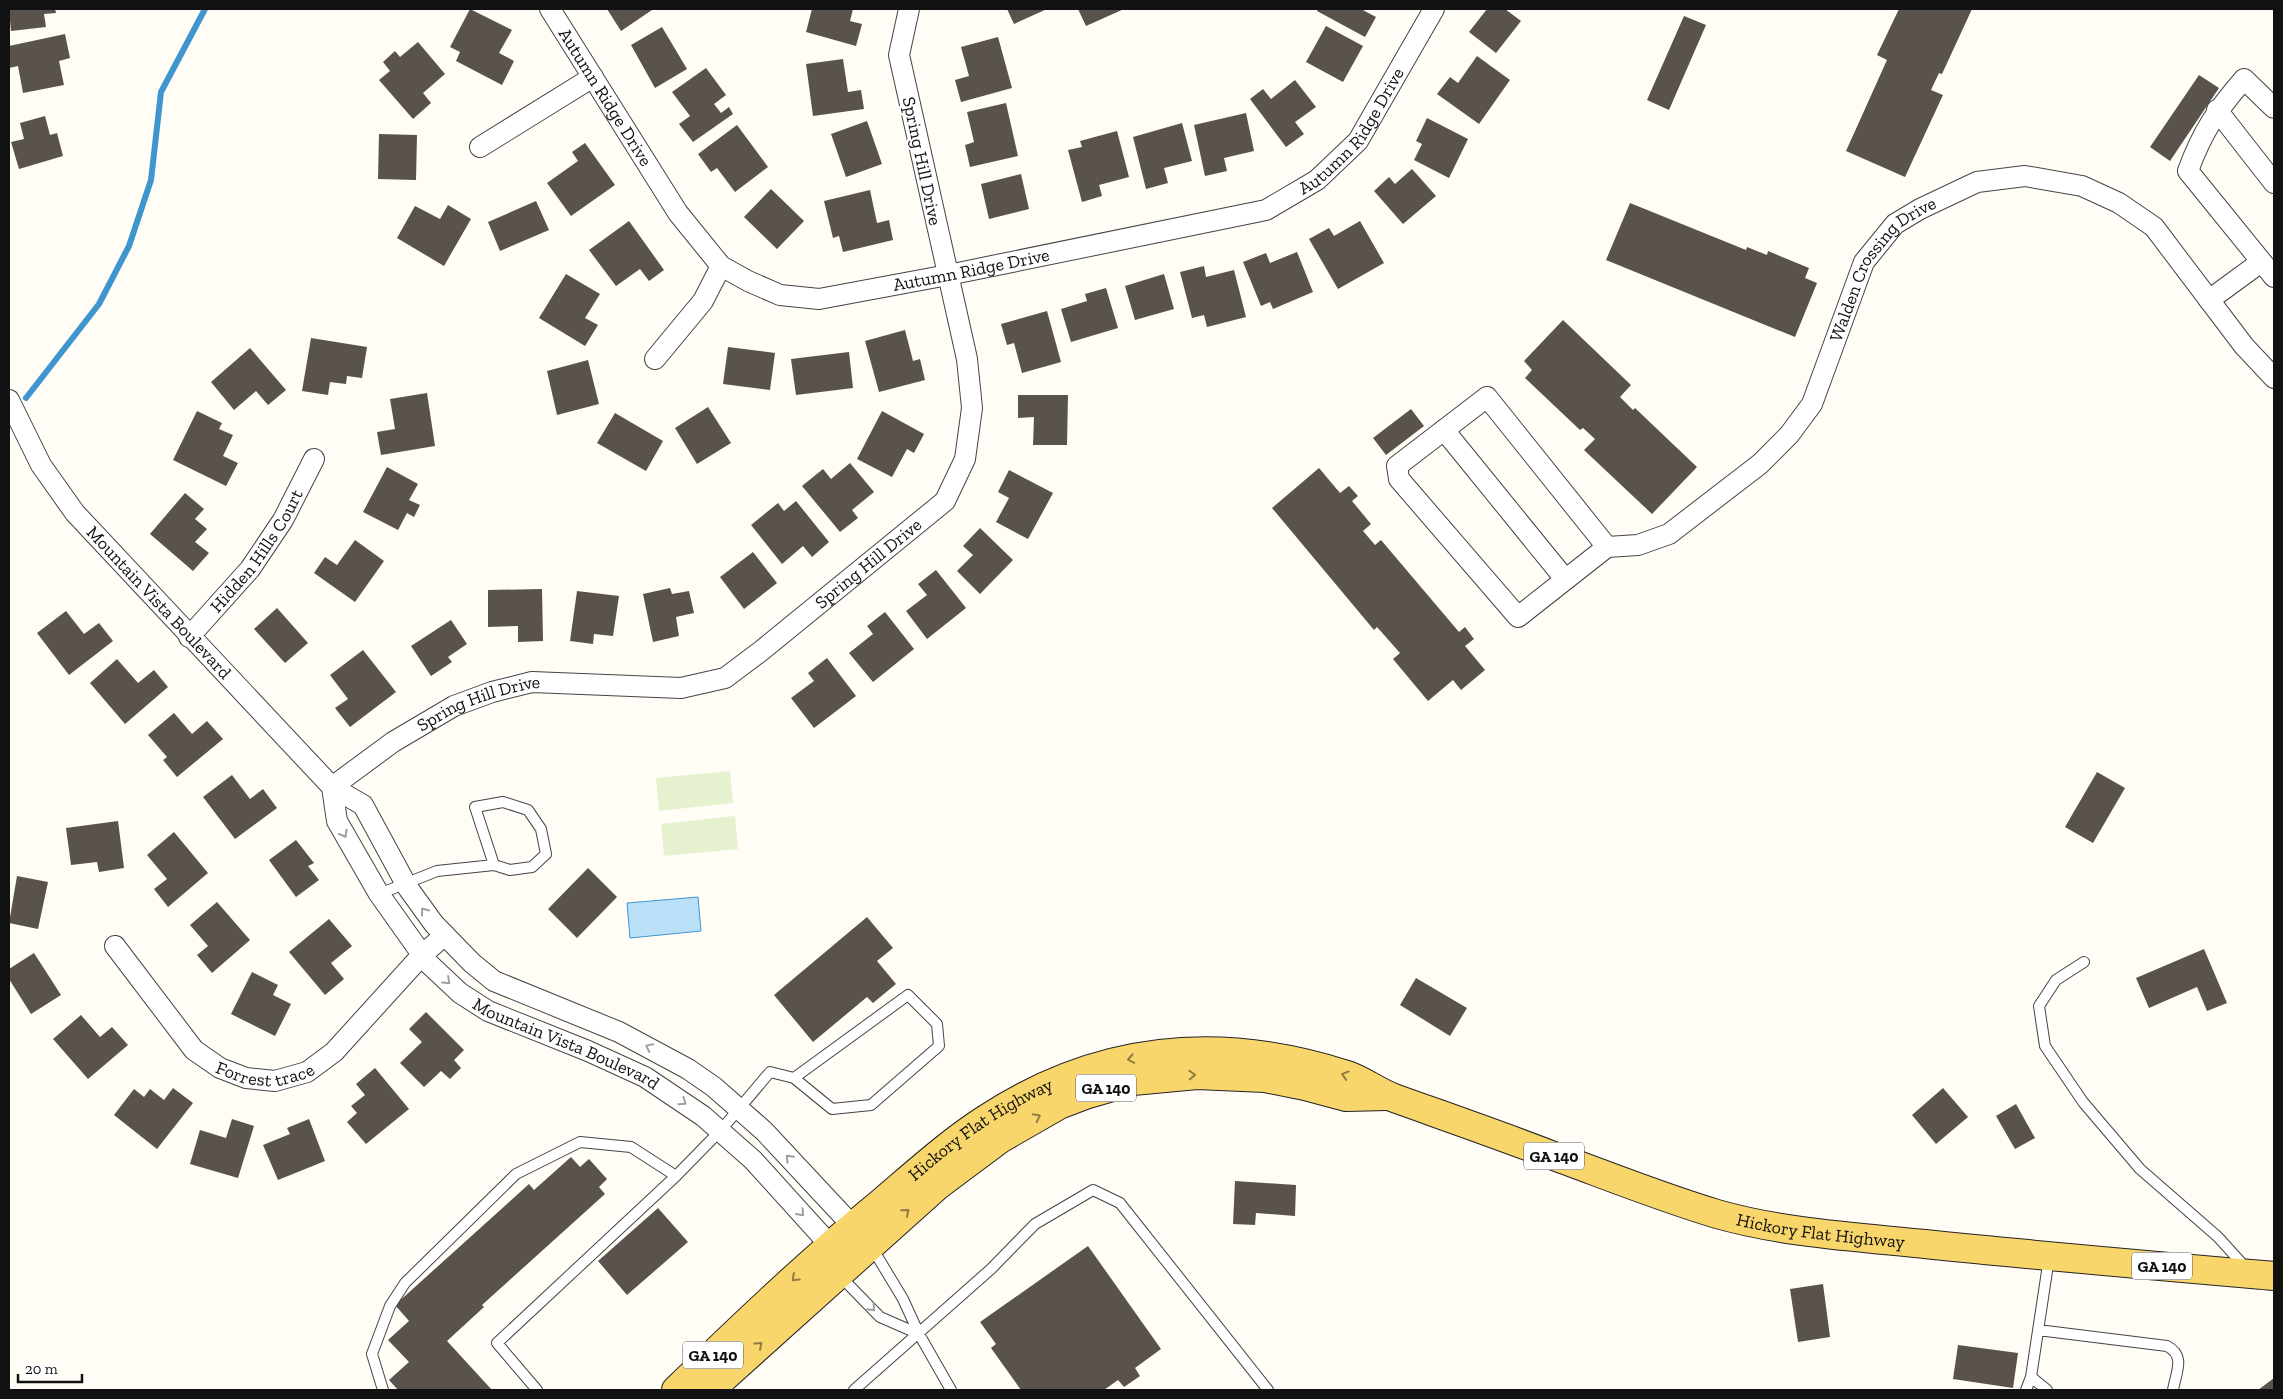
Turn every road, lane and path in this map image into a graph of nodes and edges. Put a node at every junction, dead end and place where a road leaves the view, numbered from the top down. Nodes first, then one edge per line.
1 (550, 9) edge
2 (909, 9) edge
3 (1434, 9) edge
4 (593, 77) junction
5 (2274, 108) edge
6 (2217, 110) junction
7 (480, 146) dead end
8 (2274, 183) edge
9 (2261, 262) junction
10 (721, 266) junction
11 (948, 276) junction
12 (2274, 278) edge
13 (2209, 300) junction
14 (655, 359) dead end
15 (2274, 378) edge
16 (9, 400) edge
17 (1444, 430) junction
18 (314, 460) dead end
19 (1606, 547) junction
20 (1565, 580) junction
21 (189, 637) junction
22 (332, 787) junction
23 (494, 864) junction
24 (406, 884) junction
25 (379, 894) junction
26 (445, 935) junction
27 (115, 946) dead end
28 (422, 955) junction
29 (2084, 962) dead end
30 (794, 1078) junction
31 (739, 1108) junction
32 (721, 1130) junction
33 (676, 1176) junction
34 (861, 1235) junction
35 (2050, 1257) junction
36 (839, 1261) junction
37 (2263, 1275) edge
38 (2038, 1330) junction
39 (919, 1334) junction
40 (2031, 1377) junction
41 (383, 1390) edge
42 (537, 1390) edge
43 (676, 1390) edge
44 (710, 1390) edge
45 (854, 1390) edge
46 (951, 1390) edge
47 (1268, 1390) edge
48 (2026, 1390) edge
49 (2047, 1390) edge
50 (2173, 1390) edge

1 - 4 street, Autumn Ridge Drive
2 - 11 street, Spring Hill Drive
3 - 11 street, Autumn Ridge Drive
4 - 7 street
4 - 10 street, Autumn Ridge Drive
5 - 6 street
6 - 8 street
6 - 9 street
9 - 12 street
9 - 13 street
10 - 11 street, Autumn Ridge Drive
10 - 14 street
11 - 22 street, Spring Hill Drive
13 - 15 street, Walden Crossing Drive
13 - 19 street, Walden Crossing Drive
16 - 21 street, Mountain Vista Boulevard
17 - 19 street
17 - 20 street
17 - 20 street
18 - 21 street, Hidden Hills Court
19 - 20 street
21 - 22 street, Mountain Vista Boulevard
22 - 24 street, Mountain Vista Boulevard
22 -> 25 street, Mountain Vista Boulevard
23 - 23 lane
23 - 24 lane
24 - 25 lane
26 -> 24 street, Mountain Vista Boulevard
25 - 28 street, Mountain Vista Boulevard
26 - 28 street, Forrest trace
31 -> 26 street, Mountain Vista Boulevard
27 - 28 street, Forrest trace
28 -> 32 street, Mountain Vista Boulevard
29 - 37 lane
30 - 30 lane
30 - 31 lane
31 - 32 lane
34 -> 31 street, Mountain Vista Boulevard
32 - 33 lane
32 -> 36 street, Mountain Vista Boulevard
33 - 41 lane
33 - 42 lane
34 - 35 main road, Hickory Flat Highway / GA 140
34 - 36 main road, Hickory Flat Highway / GA 140
34 - 39 lane
35 - 37 main road, Hickory Flat Highway / GA 140
35 - 38 lane
36 -> 39 lane
36 -> 43 main road, Hickory Flat Highway / GA 140
44 -> 36 main road, Hickory Flat Highway / GA 140
38 - 40 lane
38 - 50 lane
39 - 45 lane
39 - 46 lane
39 - 47 lane
40 - 48 lane
40 - 49 lane

